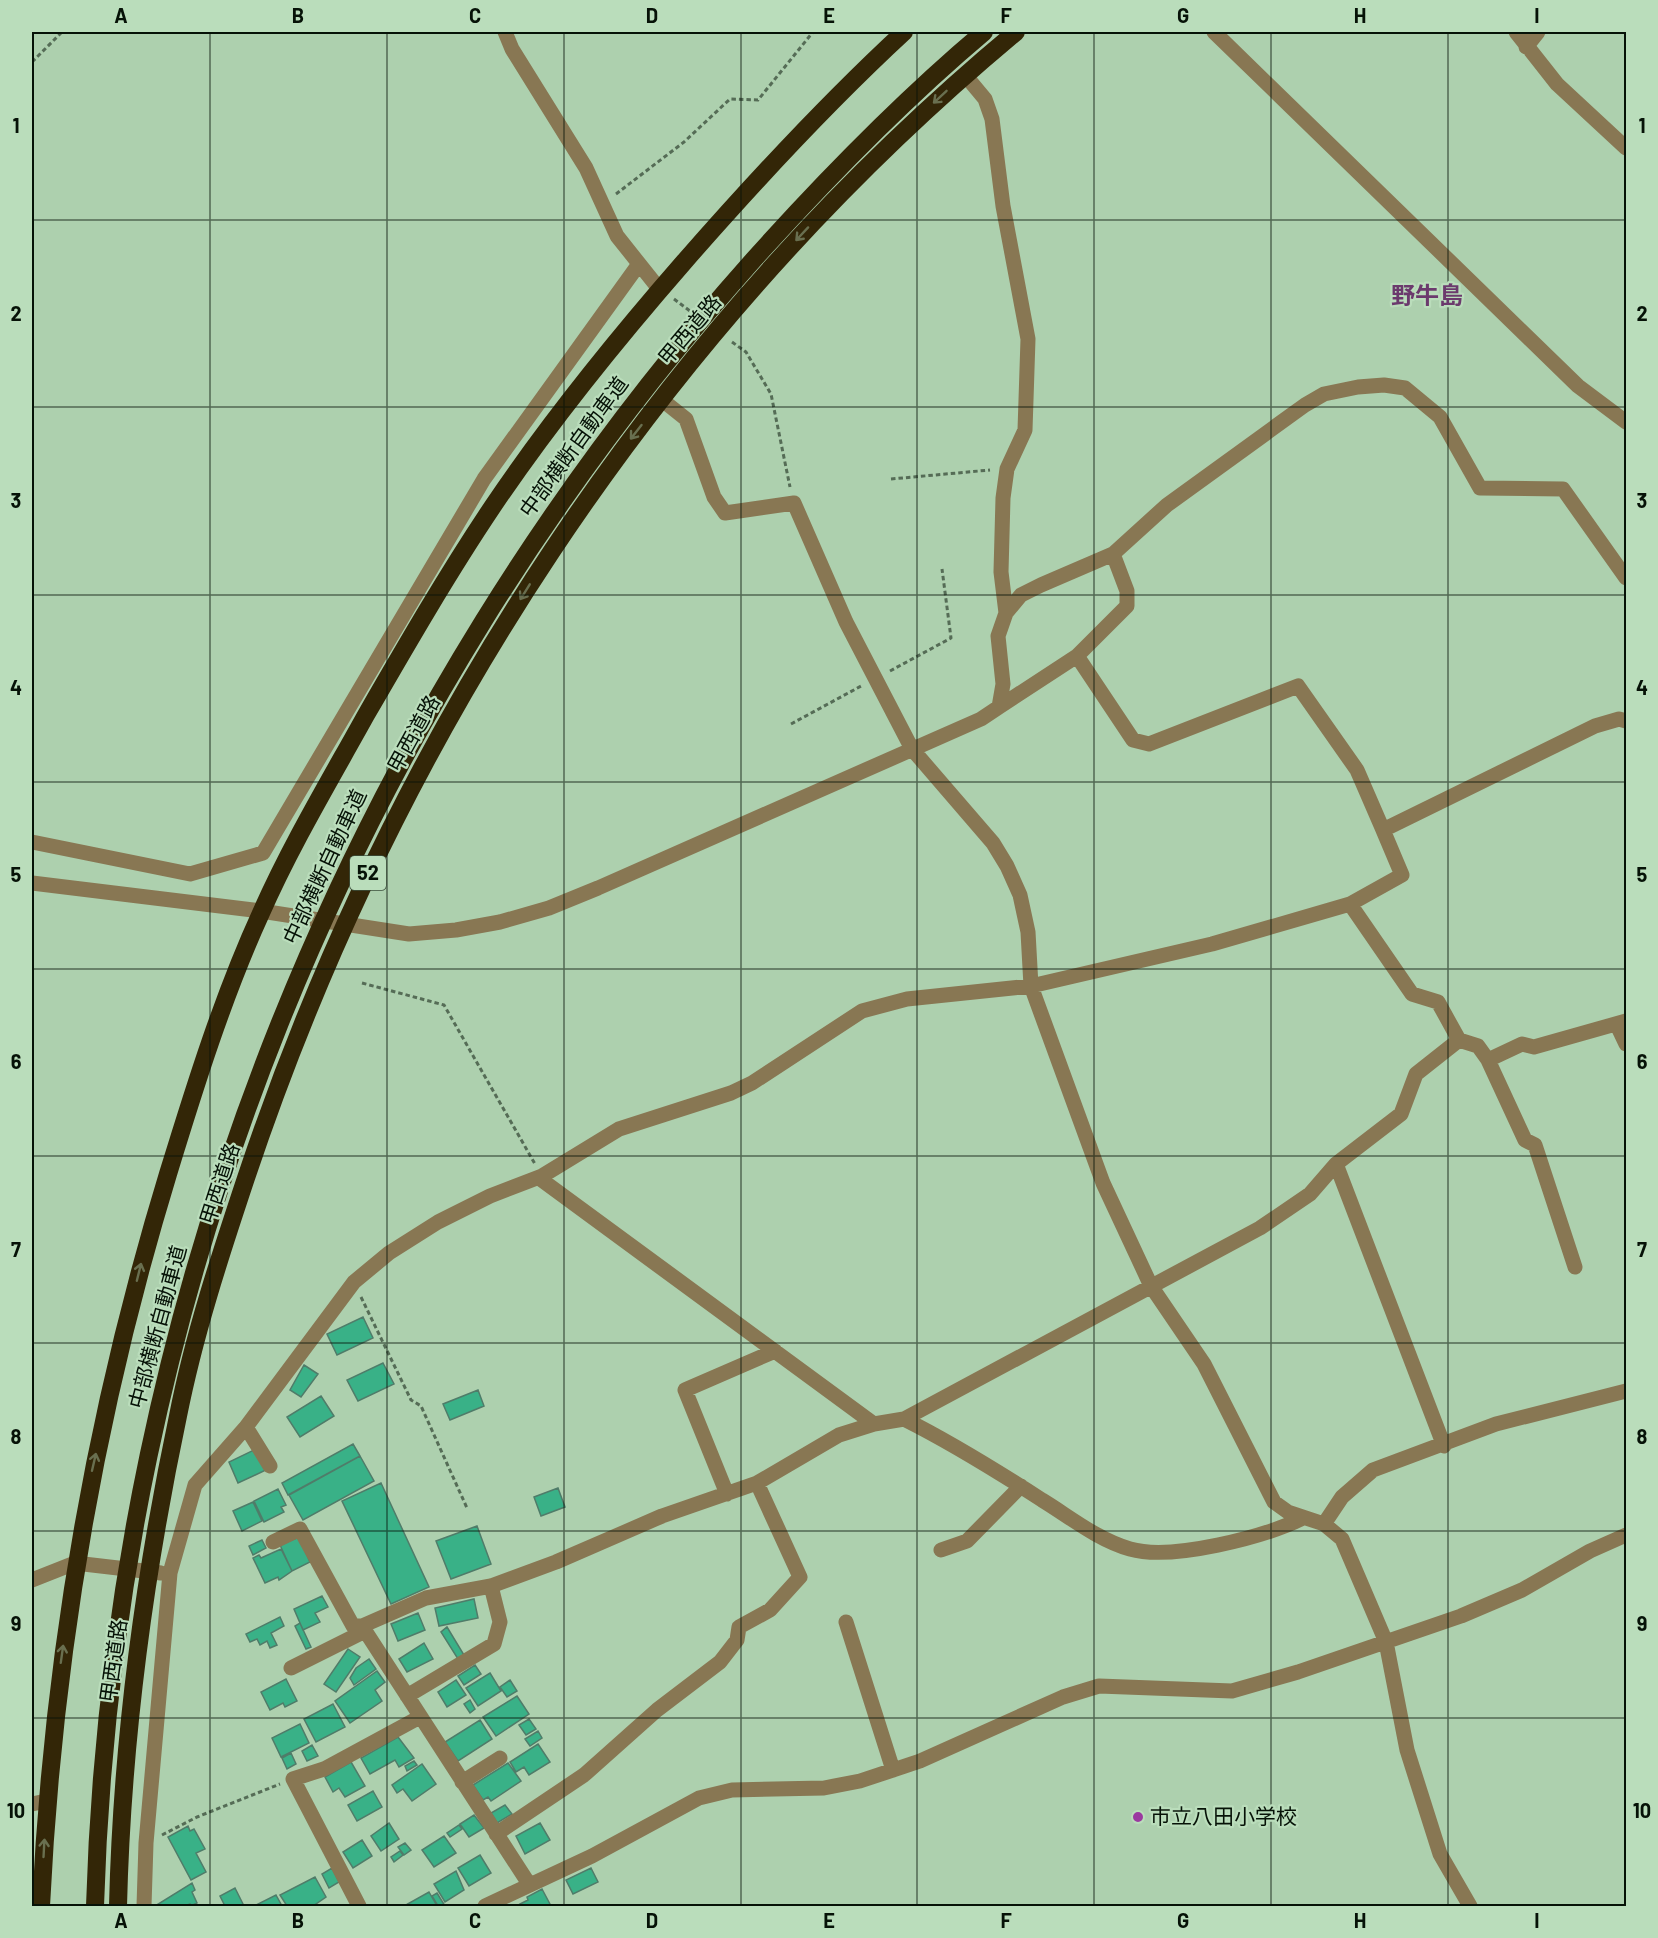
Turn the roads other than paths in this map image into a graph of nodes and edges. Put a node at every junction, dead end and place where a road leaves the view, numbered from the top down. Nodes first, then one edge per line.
1 (506, 32) edge
2 (904, 32) edge
3 (984, 32) edge
4 (1016, 32) edge
5 (1214, 32) edge
6 (1516, 32) edge
7 (1538, 32) edge
8 (1526, 47) junction
9 (965, 75) junction
10 (1626, 148) edge
11 (639, 264) junction
12 (660, 290) junction
13 (661, 399) junction
14 (1626, 422) edge
15 (1113, 554) junction
16 (1626, 578) edge
17 (1006, 613) junction
18 (1077, 656) junction
19 (999, 707) junction
20 (1626, 721) edge
21 (912, 748) junction
22 (1383, 830) junction
23 (32, 842) edge
24 (32, 883) edge
25 (1350, 904) junction
26 (261, 911) junction
27 (344, 924) junction
28 (1031, 986) junction
29 (1622, 1023) edge
30 (1459, 1040) junction
31 (1626, 1044) edge
32 (1488, 1060) junction
33 (1336, 1164) junction
34 (541, 1177) junction
35 (1575, 1267) dead end
36 (1151, 1286) junction
37 (775, 1350) junction
38 (1626, 1391) edge
39 (904, 1419) junction
40 (874, 1424) junction
41 (246, 1427) junction
42 (1444, 1446) junction
43 (270, 1466) dead end
44 (757, 1483) junction
45 (1021, 1486) junction
46 (727, 1494) junction
47 (1303, 1518) junction
48 (1324, 1524) junction
49 (1626, 1535) edge
50 (273, 1542) dead end
51 (942, 1551) dead end
52 (75, 1563) junction
53 (149, 1571) junction
54 (170, 1574) junction
55 (32, 1580) edge
56 (491, 1586) junction
57 (846, 1622) dead end
58 (363, 1629) junction
59 (1386, 1642) junction
60 (291, 1668) dead end
61 (407, 1696) junction
62 (420, 1717) junction
63 (500, 1758) dead end
64 (893, 1770) junction
65 (462, 1782) junction
66 (39, 1802) edge
67 (496, 1834) junction
68 (528, 1884) junction
69 (505, 1902) edge
70 (41, 1906) edge
71 (95, 1906) edge
72 (118, 1906) edge
73 (144, 1906) edge
74 (358, 1906) edge
75 (485, 1906) edge
76 (1470, 1906) edge

1 - 11 street
2 - 12 highway
3 - 71 highway, 中部横断自動車道, bridge
4 - 9 highway, 甲西道路 / 52
5 - 14 street
6 - 8 street
7 - 8 street
8 - 10 street
9 -> 13 highway, 甲西道路 / 52
9 - 17 street
11 - 12 street
11 - 23 street
12 - 26 highway
13 - 21 street
13 -> 27 highway, 甲西道路 / 52
15 - 16 street
15 - 17 street
15 - 18 street
17 - 19 street
18 - 19 street
18 - 22 street
19 - 21 street
20 - 22 street
21 - 27 street
21 - 28 street
22 - 25 street
24 - 26 street
25 - 28 street
25 - 30 street
26 - 27 street
52 -> 26 highway
27 - 53 highway, 甲西道路 / 52
28 - 34 street
28 - 36 street
29 - 31 street
29 - 32 street
30 - 32 street
30 - 33 street
32 - 35 street
33 - 36 street
33 - 42 street
34 - 37 street
34 - 41 street
36 - 39 street
36 - 47 street
37 - 40 street
37 - 46 street
38 - 42 street
39 - 40 street
39 - 45 street
40 - 44 street
41 - 43 street
41 - 54 street
42 - 48 street
44 - 46 street
44 - 67 street
45 - 47 street
45 - 51 street
46 - 56 street
47 - 48 street
48 - 59 street
49 - 59 street
50 - 58 street
52 - 53 street
52 - 55 street
66 -> 52 highway
53 - 54 street
53 - 72 highway, 甲西道路 / 52
54 - 73 street
56 - 58 street
56 - 61 street
57 - 64 street
58 - 60 street
58 - 61 street
59 - 64 street
59 - 76 street
61 - 62 street
62 - 65 street
62 - 74 street
63 - 65 street
64 - 68 street
65 - 67 street
70 -> 66 highway
67 - 68 street
68 - 69 street
69 - 75 street

